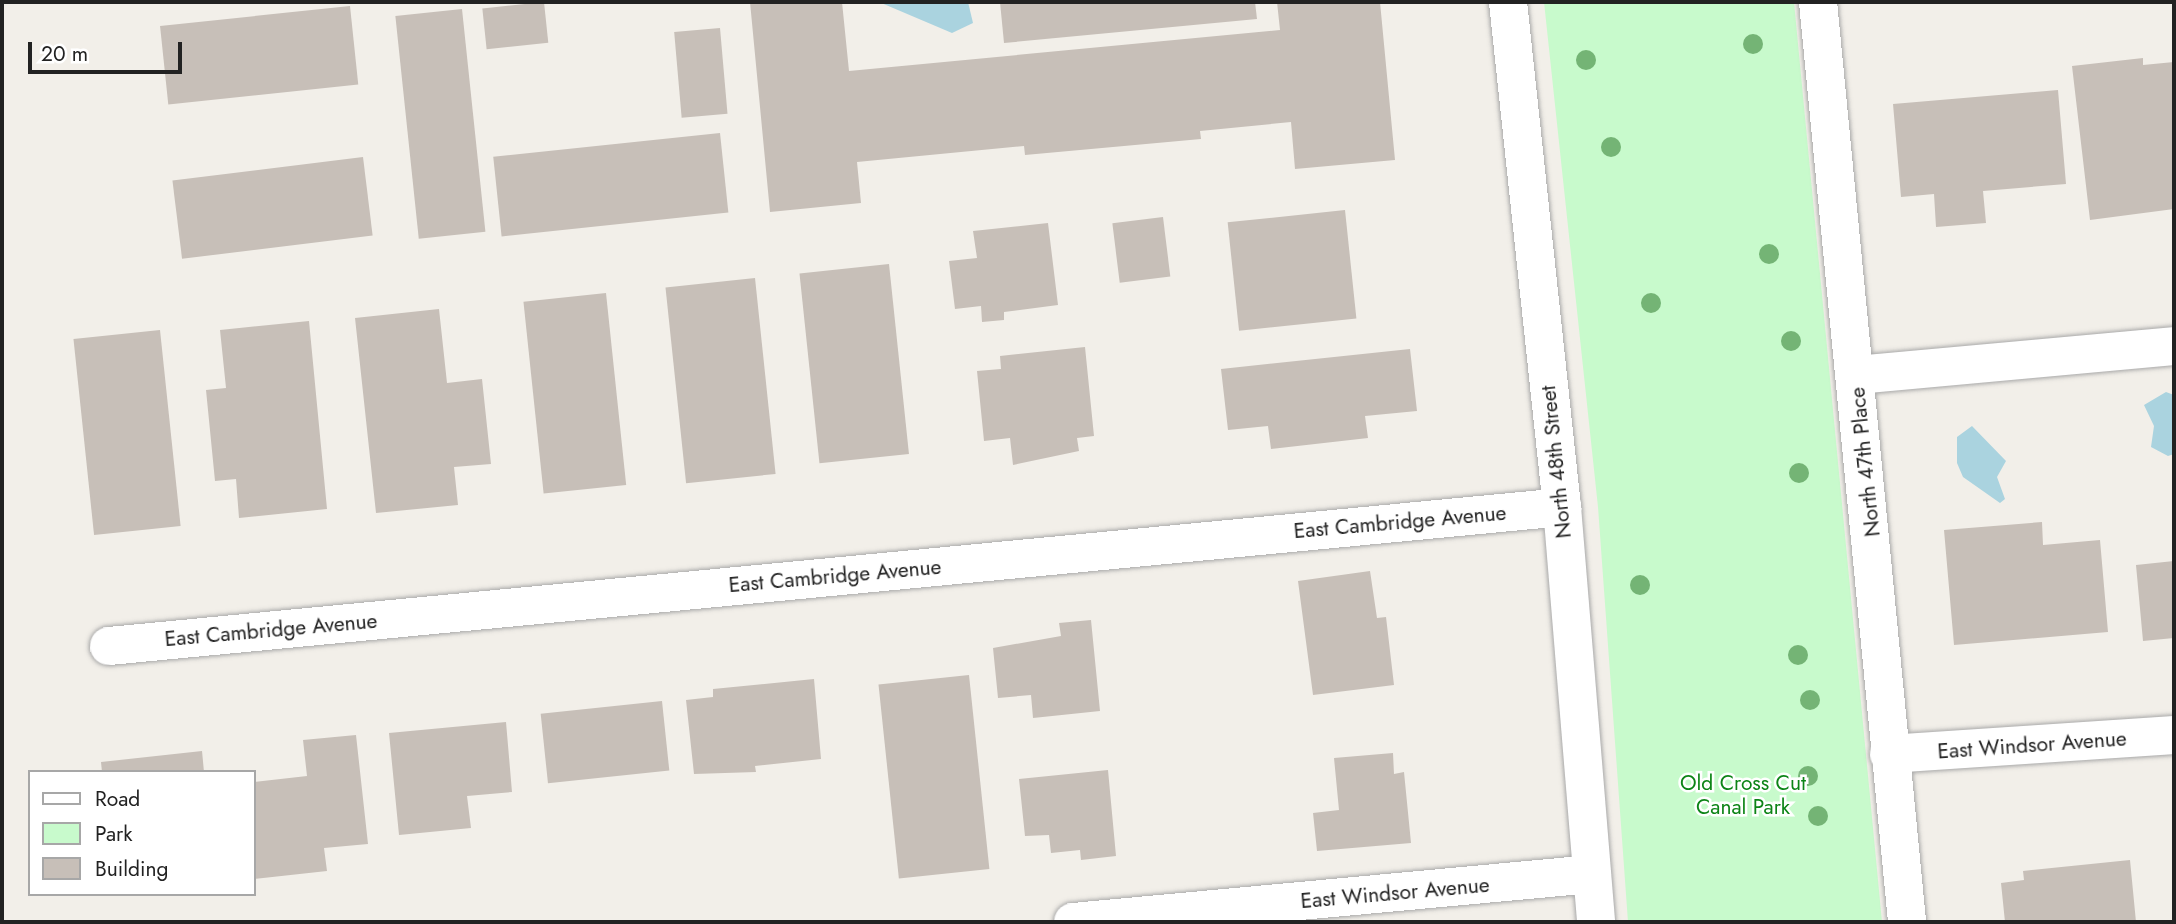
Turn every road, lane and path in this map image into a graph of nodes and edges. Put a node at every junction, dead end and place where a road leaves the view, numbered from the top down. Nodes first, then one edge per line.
1 (1508, 2) edge
2 (1818, 2) edge
3 (2174, 346) edge
4 (1856, 375) junction
5 (1562, 507) junction
6 (109, 646) dead end
7 (2174, 735) edge
8 (1889, 754) junction
9 (1591, 874) junction
10 (1073, 922) edge
11 (1595, 922) edge
12 (1907, 922) edge

1 - 5 street, North 48th Street
2 - 4 street, North 47th Place
3 - 4 street
4 - 8 street, North 47th Place
5 - 6 street, East Cambridge Avenue
5 - 9 street, North 48th Street
7 - 8 street, East Windsor Avenue
8 - 12 street, North 47th Place
9 - 10 street, East Windsor Avenue
9 - 11 street, North 48th Street

